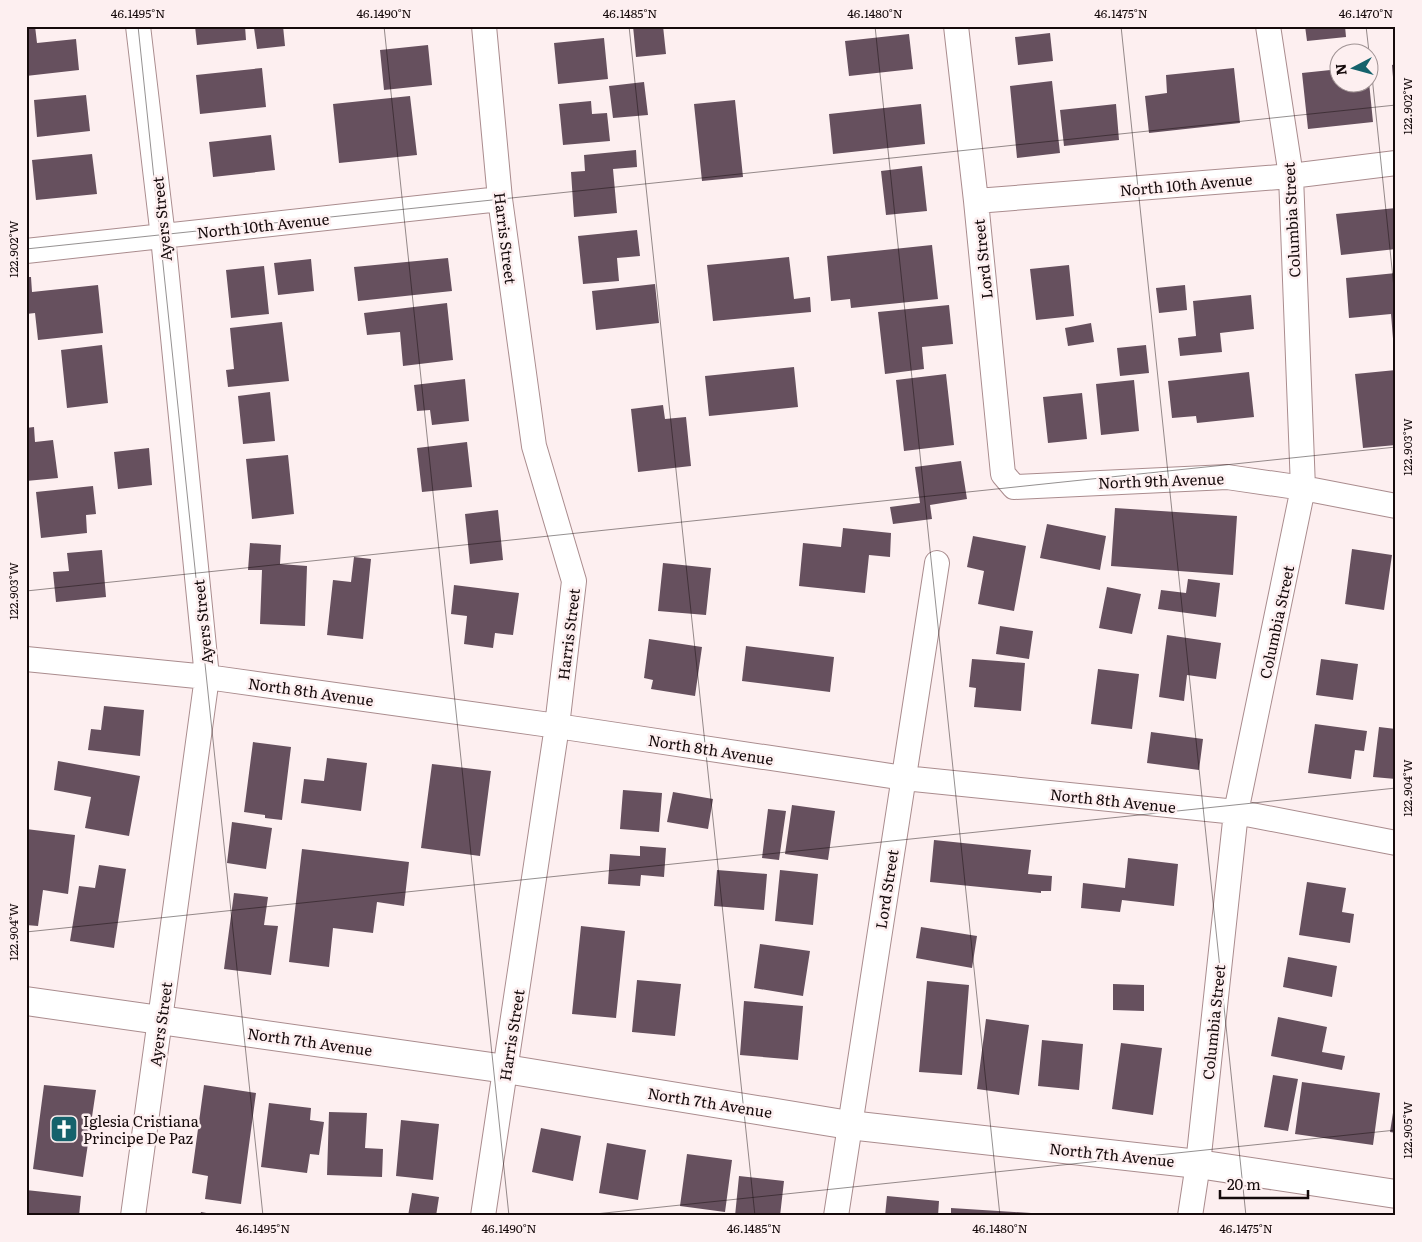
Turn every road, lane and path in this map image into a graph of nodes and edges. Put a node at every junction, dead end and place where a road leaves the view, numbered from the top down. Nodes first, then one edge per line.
1 (138, 26) edge
2 (484, 26) edge
3 (956, 26) edge
4 (1268, 26) edge
5 (1396, 163) edge
6 (1291, 176) junction
7 (500, 199) junction
8 (976, 201) junction
9 (163, 237) junction
10 (26, 251) edge
11 (1014, 487) joint
12 (1303, 488) junction
13 (1396, 506) edge
14 (937, 563) dead end
15 (26, 659) edge
16 (207, 676) junction
17 (557, 726) junction
18 (904, 778) junction
19 (1236, 812) junction
20 (1396, 842) edge
21 (26, 1001) edge
22 (161, 1020) junction
23 (506, 1070) junction
24 (849, 1124) junction
25 (1198, 1164) junction
26 (1396, 1194) edge
27 (133, 1216) edge
28 (483, 1216) edge
29 (836, 1216) edge
30 (1190, 1216) edge

1 - 9 street, Ayers Street
2 - 7 street, Harris Street
3 - 8 street, Lord Street
4 - 6 street, Columbia Street
5 - 6 street, North 10th Avenue
6 - 8 street, North 10th Avenue
6 - 12 street, Columbia Street
7 - 9 street, North 10th Avenue
7 - 17 street, Harris Street
8 - 11 street, Lord Street
9 - 10 street, North 10th Avenue
9 - 16 street, Ayers Street
11 - 12 street, North 9th Avenue
12 - 13 street, North 9th Avenue
12 - 19 street, Columbia Street
14 - 18 street, Lord Street
15 - 16 street, North 8th Avenue
16 - 17 street, North 8th Avenue
16 - 22 street, Ayers Street
17 - 18 street, North 8th Avenue
17 - 23 street, Harris Street
18 - 19 street, North 8th Avenue
18 - 24 street, Lord Street
19 - 20 street, North 8th Avenue
19 - 25 street, Columbia Street
21 - 22 street, North 7th Avenue
22 - 23 street, North 7th Avenue
22 - 27 street, Ayers Street
23 - 24 street, North 7th Avenue
23 - 28 street, Harris Street
24 - 25 street, North 7th Avenue
24 - 29 street, Lord Street
25 - 26 street, North 7th Avenue
25 - 30 street, Columbia Street

